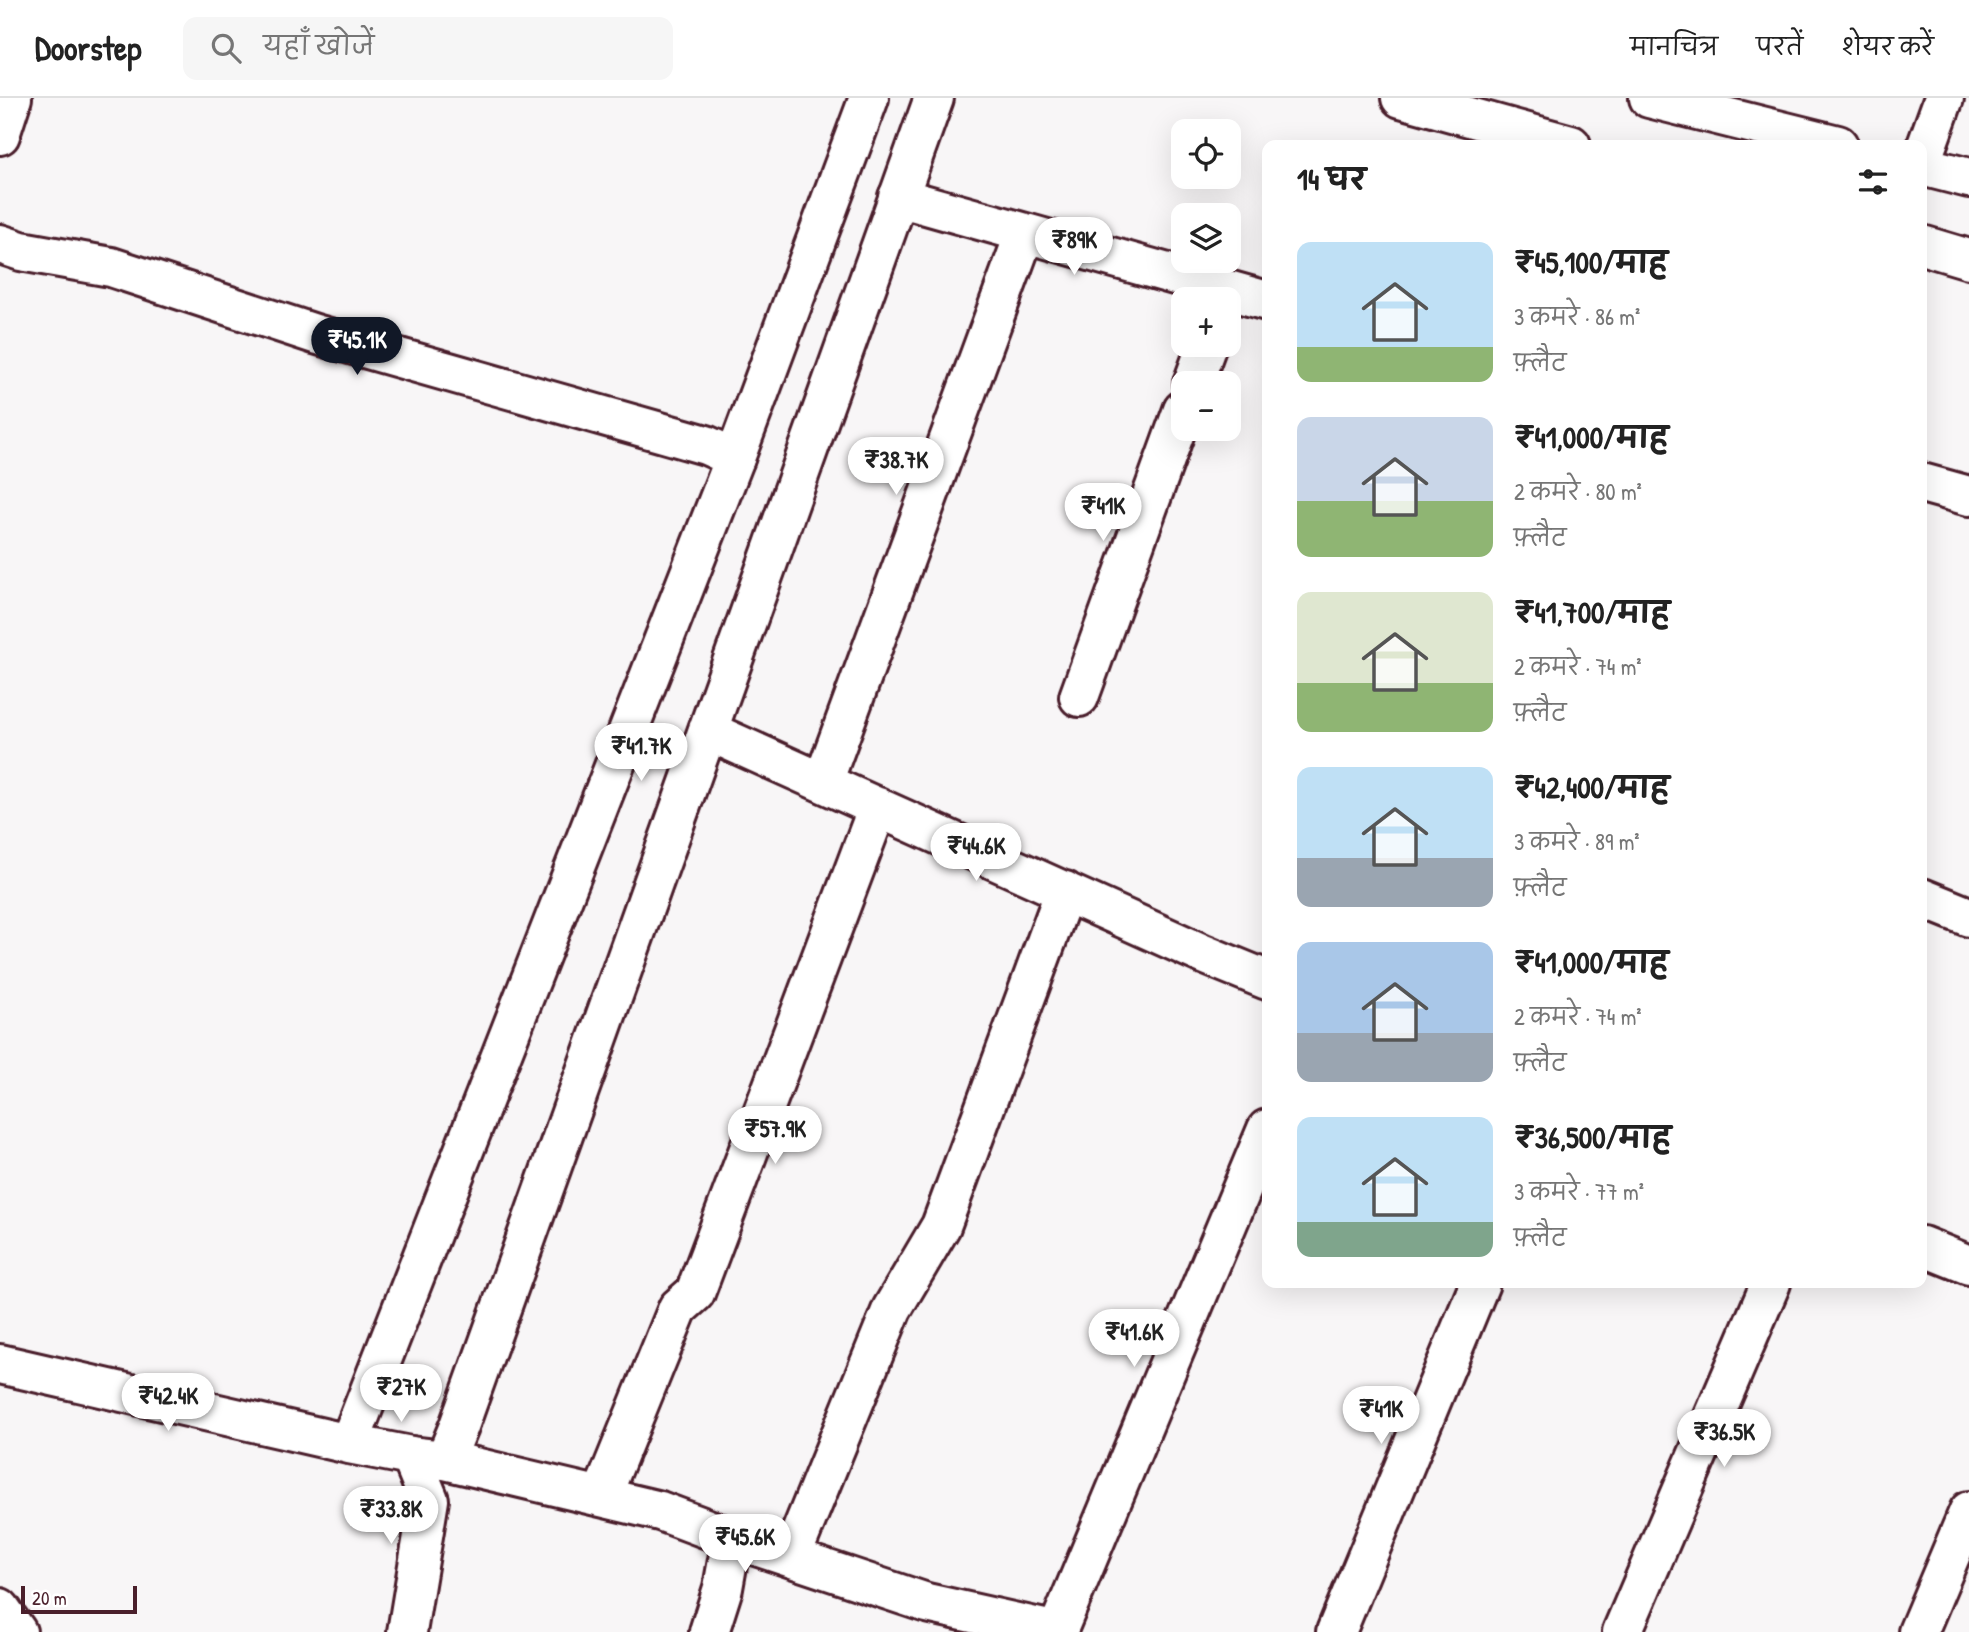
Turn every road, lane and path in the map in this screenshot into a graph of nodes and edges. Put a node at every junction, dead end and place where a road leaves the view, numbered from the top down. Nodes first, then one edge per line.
1 (12, 98) edge
2 (869, 98) edge
3 (934, 98) edge
4 (1402, 98) edge
5 (1648, 98) edge
6 (1944, 98) edge
7 (0, 135) edge
8 (1553, 140) edge
9 (1818, 140) edge
10 (1927, 156) edge
11 (1927, 171) edge
12 (1969, 178) edge
13 (898, 197) junction
14 (1025, 233) junction
15 (0, 244) edge
16 (1927, 246) edge
17 (1969, 259) edge
18 (1202, 287) edge
19 (1241, 297) edge
20 (1262, 300) edge
21 (1172, 441) edge
22 (735, 458) junction
23 (1927, 485) edge
24 (1969, 496) edge
25 (1079, 697) dead end
26 (708, 731) junction
27 (823, 782) junction
28 (878, 807) junction
29 (1065, 891) junction
30 (1927, 900) edge
31 (1969, 917) edge
32 (1262, 978) edge
33 (1262, 1141) edge
34 (1927, 1248) edge
35 (1969, 1265) edge
36 (1478, 1288) edge
37 (1768, 1288) edge
38 (0, 1364) edge
39 (349, 1444) junction
40 (428, 1458) junction
41 (602, 1495) junction
42 (1969, 1511) edge
43 (732, 1538) junction
44 (791, 1558) junction
45 (0, 1608) edge
46 (922, 1617) edge
47 (17, 1632) edge
48 (407, 1632) edge
49 (709, 1632) edge
50 (1058, 1632) edge
51 (1336, 1632) edge
52 (1622, 1632) edge
53 (1919, 1632) edge

1 - 7 street
2 - 22 street
3 - 13 street
4 - 8 street
5 - 9 street
6 - 10 street
11 - 12 street
13 - 14 street
13 - 26 street
14 - 18 street
14 - 27 street
15 - 22 street
16 - 17 street
19 - 20 street
21 - 25 street
22 - 39 street
23 - 24 street
26 - 27 street
26 - 40 street
27 - 28 street
28 - 29 street
28 - 41 street
29 - 32 street
29 - 44 street
30 - 31 street
33 - 50 street
34 - 35 street
36 - 51 street
37 - 52 street
38 - 39 street
39 - 40 street
40 - 41 street
40 - 48 street
41 - 43 street
42 - 53 street
43 - 44 street
43 - 49 street
44 - 46 street
45 - 47 street
46 - 50 street

